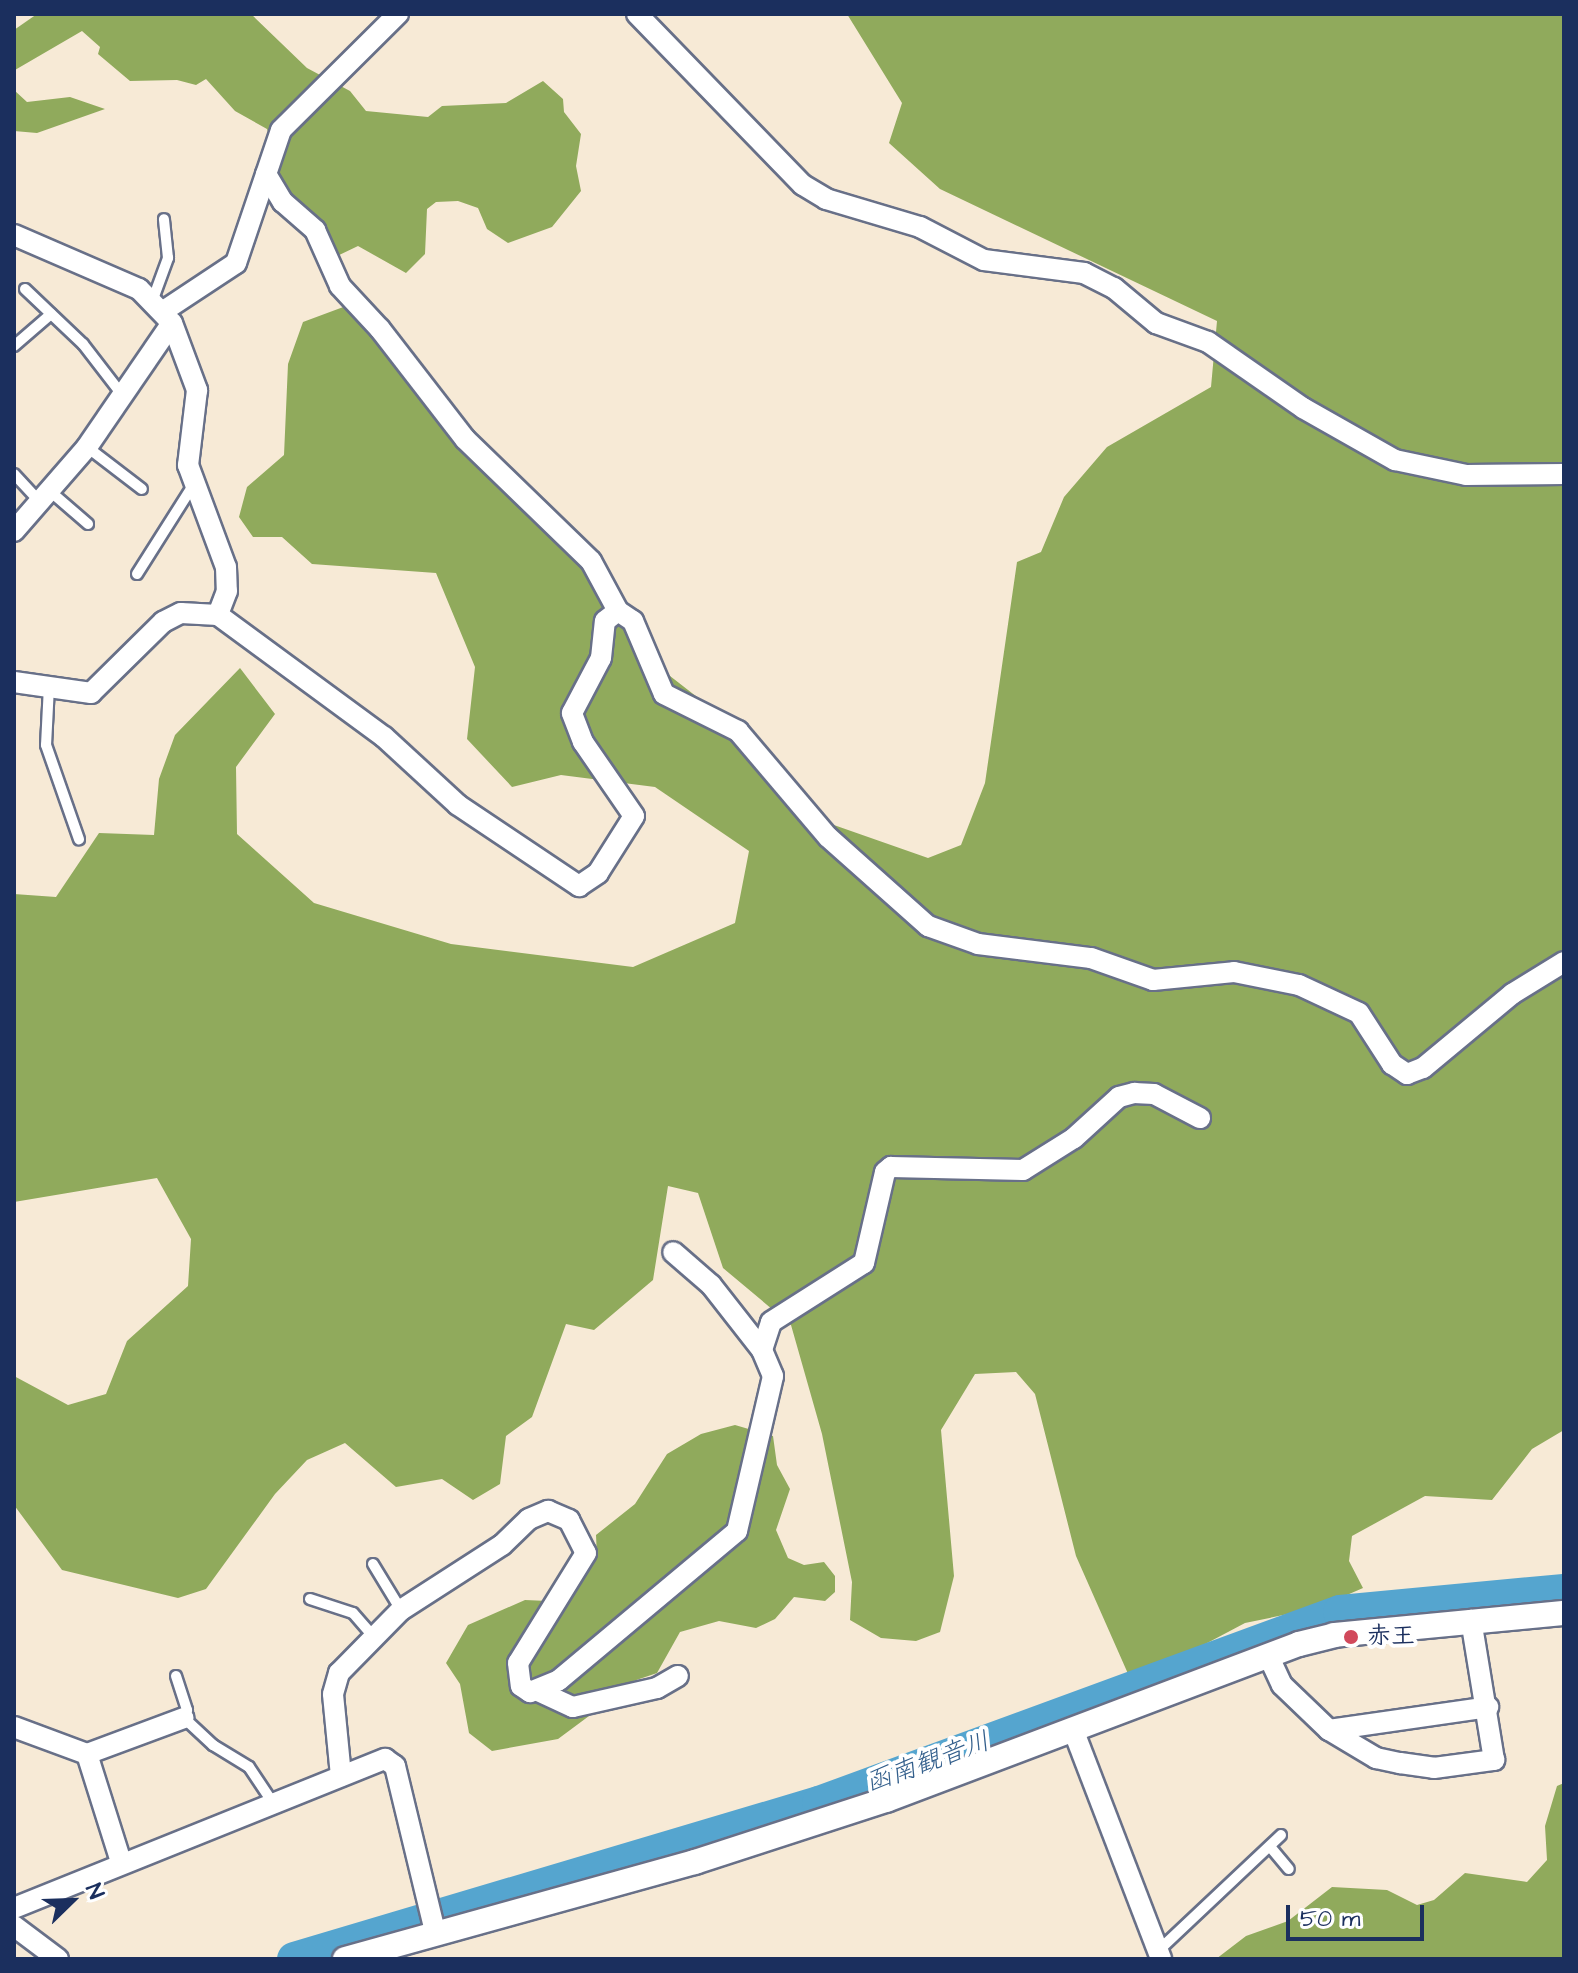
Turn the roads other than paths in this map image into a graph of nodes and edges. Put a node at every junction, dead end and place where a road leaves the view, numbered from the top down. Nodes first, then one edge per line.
1 (398, 14) edge
2 (637, 14) edge
3 (266, 174) junction
4 (164, 219) dead end
5 (14, 235) edge
6 (25, 289) dead end
7 (163, 311) junction
8 (51, 314) junction
9 (14, 346) edge
10 (123, 396) junction
11 (87, 447) junction
12 (14, 474) edge
13 (1564, 474) edge
14 (194, 484) junction
15 (142, 489) dead end
16 (46, 498) junction
17 (88, 524) dead end
18 (14, 531) edge
19 (137, 574) dead end
20 (618, 611) junction
21 (218, 615) junction
22 (14, 682) edge
23 (49, 686) junction
24 (79, 839) dead end
25 (1564, 962) edge
26 (1200, 1118) dead end
27 (673, 1252) dead end
28 (762, 1350) junction
29 (373, 1564) dead end
30 (310, 1599) dead end
31 (401, 1610) junction
32 (1564, 1613) edge
33 (1471, 1620) junction
34 (373, 1636) junction
35 (1268, 1655) junction
36 (176, 1676) dead end
37 (678, 1676) dead end
38 (538, 1691) junction
39 (1488, 1707) junction
40 (184, 1718) junction
41 (14, 1727) edge
42 (1329, 1730) junction
43 (1074, 1732) junction
44 (87, 1754) junction
45 (341, 1776) junction
46 (273, 1803) junction
47 (1281, 1835) dead end
48 (1272, 1849) junction
49 (121, 1862) junction
50 (1289, 1869) dead end
51 (14, 1908) edge
52 (14, 1926) edge
53 (436, 1935) junction
54 (1159, 1955) edge
55 (58, 1959) edge
56 (345, 1959) edge

1 - 3 street
2 - 13 street
3 - 7 street
3 - 20 street
4 - 7 lane
5 - 7 street
6 - 8 lane
7 - 10 street
7 - 14 street
8 - 9 lane
8 - 10 lane
10 - 11 street
11 - 15 lane
11 - 16 street
12 - 16 lane
14 - 19 lane
14 - 21 street
16 - 17 lane
16 - 18 street
20 - 21 street
20 - 25 street
21 - 23 street
22 - 23 street
23 - 24 lane
26 - 28 street
27 - 28 street
28 - 38 street
29 - 31 lane
30 - 34 lane
31 - 34 street
31 - 38 street
32 - 33 street
33 - 35 street
33 - 39 street
34 - 45 street
35 - 42 street
35 - 43 street
36 - 40 lane
37 - 38 street
39 - 42 street
39 - 42 street
40 - 44 street
40 - 46 lane
41 - 44 street
43 - 53 street
43 - 54 street
44 - 49 street
45 - 46 street
45 - 53 street
46 - 49 street
47 - 48 lane
48 - 50 lane
48 - 54 lane
49 - 51 street
52 - 55 street
53 - 56 street

